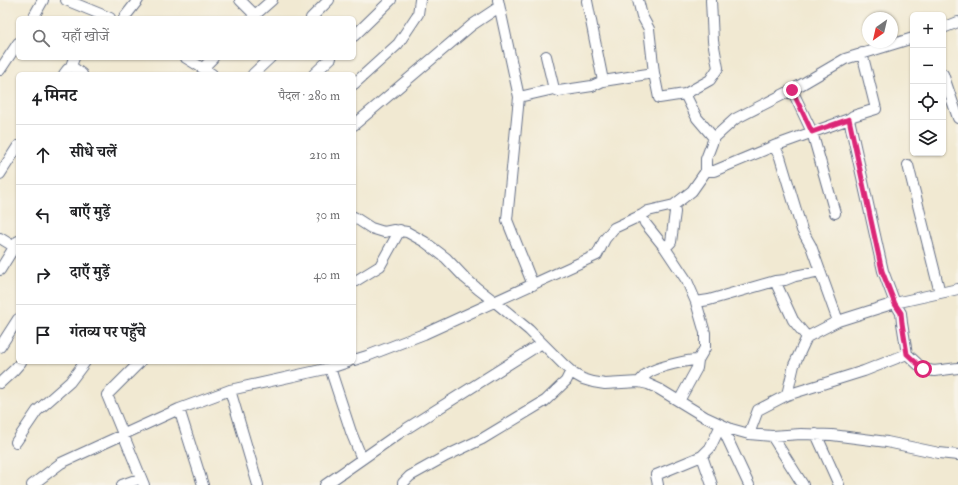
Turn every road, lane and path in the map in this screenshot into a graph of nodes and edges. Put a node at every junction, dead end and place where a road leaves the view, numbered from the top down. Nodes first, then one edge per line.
1 (43, 0) edge
2 (68, 0) edge
3 (138, 0) edge
4 (240, 0) edge
5 (272, 0) edge
6 (330, 0) edge
7 (391, 0) edge
8 (420, 0) edge
9 (590, 0) edge
10 (638, 0) edge
11 (711, 0) edge
12 (499, 4) edge
13 (34, 16) edge
14 (104, 16) edge
15 (126, 16) edge
16 (254, 16) edge
17 (313, 16) edge
18 (958, 22) edge
19 (946, 27) edge
20 (356, 34) edge
21 (910, 39) edge
22 (16, 46) edge
23 (862, 53) junction
24 (546, 56) dead end
25 (189, 60) edge
26 (211, 60) edge
27 (268, 60) edge
28 (329, 60) edge
29 (69, 66) edge
30 (203, 68) junction
31 (0, 70) edge
32 (79, 72) edge
33 (209, 72) edge
34 (255, 72) edge
35 (316, 72) edge
36 (654, 73) junction
37 (603, 81) junction
38 (356, 82) edge
39 (946, 83) edge
40 (554, 89) junction
41 (792, 90) junction
42 (685, 94) junction
43 (519, 97) junction
44 (958, 118) edge
45 (849, 119) junction
46 (356, 124) edge
47 (812, 132) junction
48 (714, 138) junction
49 (774, 146) junction
50 (16, 149) edge
51 (908, 164) dead end
52 (706, 171) junction
53 (0, 174) edge
54 (674, 205) junction
55 (835, 213) dead end
56 (642, 216) junction
57 (356, 218) edge
58 (400, 230) junction
59 (0, 238) edge
60 (16, 246) edge
61 (16, 247) edge
62 (665, 248) junction
63 (0, 270) edge
64 (820, 271) junction
65 (356, 281) edge
66 (775, 281) junction
67 (533, 285) junction
68 (958, 289) edge
69 (940, 293) junction
70 (496, 302) junction
71 (696, 302) junction
72 (895, 304) junction
73 (838, 321) junction
74 (16, 322) edge
75 (807, 337) junction
76 (542, 344) junction
77 (0, 347) edge
78 (907, 354) junction
79 (356, 359) edge
80 (698, 360) junction
81 (19, 364) edge
82 (84, 364) edge
83 (138, 364) edge
84 (342, 364) edge
85 (330, 368) junction
86 (958, 368) edge
87 (571, 371) junction
88 (639, 382) junction
89 (0, 383) edge
90 (230, 390) junction
91 (787, 395) junction
92 (679, 401) junction
93 (179, 409) junction
94 (721, 425) junction
95 (749, 434) junction
96 (816, 434) junction
97 (123, 435) junction
98 (772, 436) junction
99 (16, 442) dead end
100 (958, 455) edge
101 (702, 456) junction
102 (362, 459) junction
103 (143, 482) edge
104 (32, 485) edge
105 (122, 485) edge
106 (203, 485) edge
107 (258, 485) edge
108 (325, 485) edge
109 (404, 485) edge
110 (658, 485) edge
111 (712, 485) edge
112 (749, 485) edge
113 (803, 485) edge
114 (839, 485) edge

1 - 13 street
2 - 14 street
3 - 15 street
4 - 16 street
5 - 16 street
6 - 17 street
7 - 20 street
8 - 38 street
9 - 37 street
10 - 36 street
11 - 42 street
12 - 43 street
12 - 46 street
18 - 19 street
21 - 23 street
22 - 31 street
23 - 41 street
23 - 45 street
24 - 40 street
25 - 30 street
26 - 30 street
27 - 34 street
28 - 35 street
29 - 32 street
30 - 33 street
36 - 37 street
36 - 42 street
37 - 40 street
39 - 44 street
40 - 43 street
41 - 47 street
41 - 48 street
42 - 48 street
43 - 67 street
45 - 47 street
45 - 72 street
47 - 49 street
47 - 55 street
48 - 52 street
49 - 52 street
49 - 64 street
50 - 53 street
51 - 69 street
52 - 54 street
54 - 56 street
54 - 62 street
56 - 62 street
56 - 67 street
57 - 58 street
58 - 65 street
58 - 70 street
59 - 60 street
61 - 63 street
62 - 71 street
64 - 66 street
64 - 73 street
66 - 71 street
66 - 75 street
67 - 70 street
68 - 69 street
69 - 72 street
70 - 76 street
70 - 79 street
71 - 80 street
72 - 73 street
72 - 78 street
73 - 75 street
74 - 77 street
75 - 91 street
76 - 87 street
76 - 102 street
78 - 86 street
78 - 91 street
80 - 88 street
80 - 92 street
81 - 89 street
82 - 99 street
83 - 97 street
84 - 85 street
85 - 90 street
85 - 102 street
87 - 88 street
87 - 109 street
88 - 92 street
90 - 93 street
90 - 107 street
91 - 95 street
92 - 94 street
93 - 97 street
93 - 106 street
94 - 95 street
94 - 101 street
94 - 112 street
95 - 98 street
96 - 98 street
96 - 100 street
96 - 114 street
97 - 103 street
97 - 104 street
98 - 113 street
101 - 110 street
101 - 111 street
102 - 108 street
103 - 105 street

